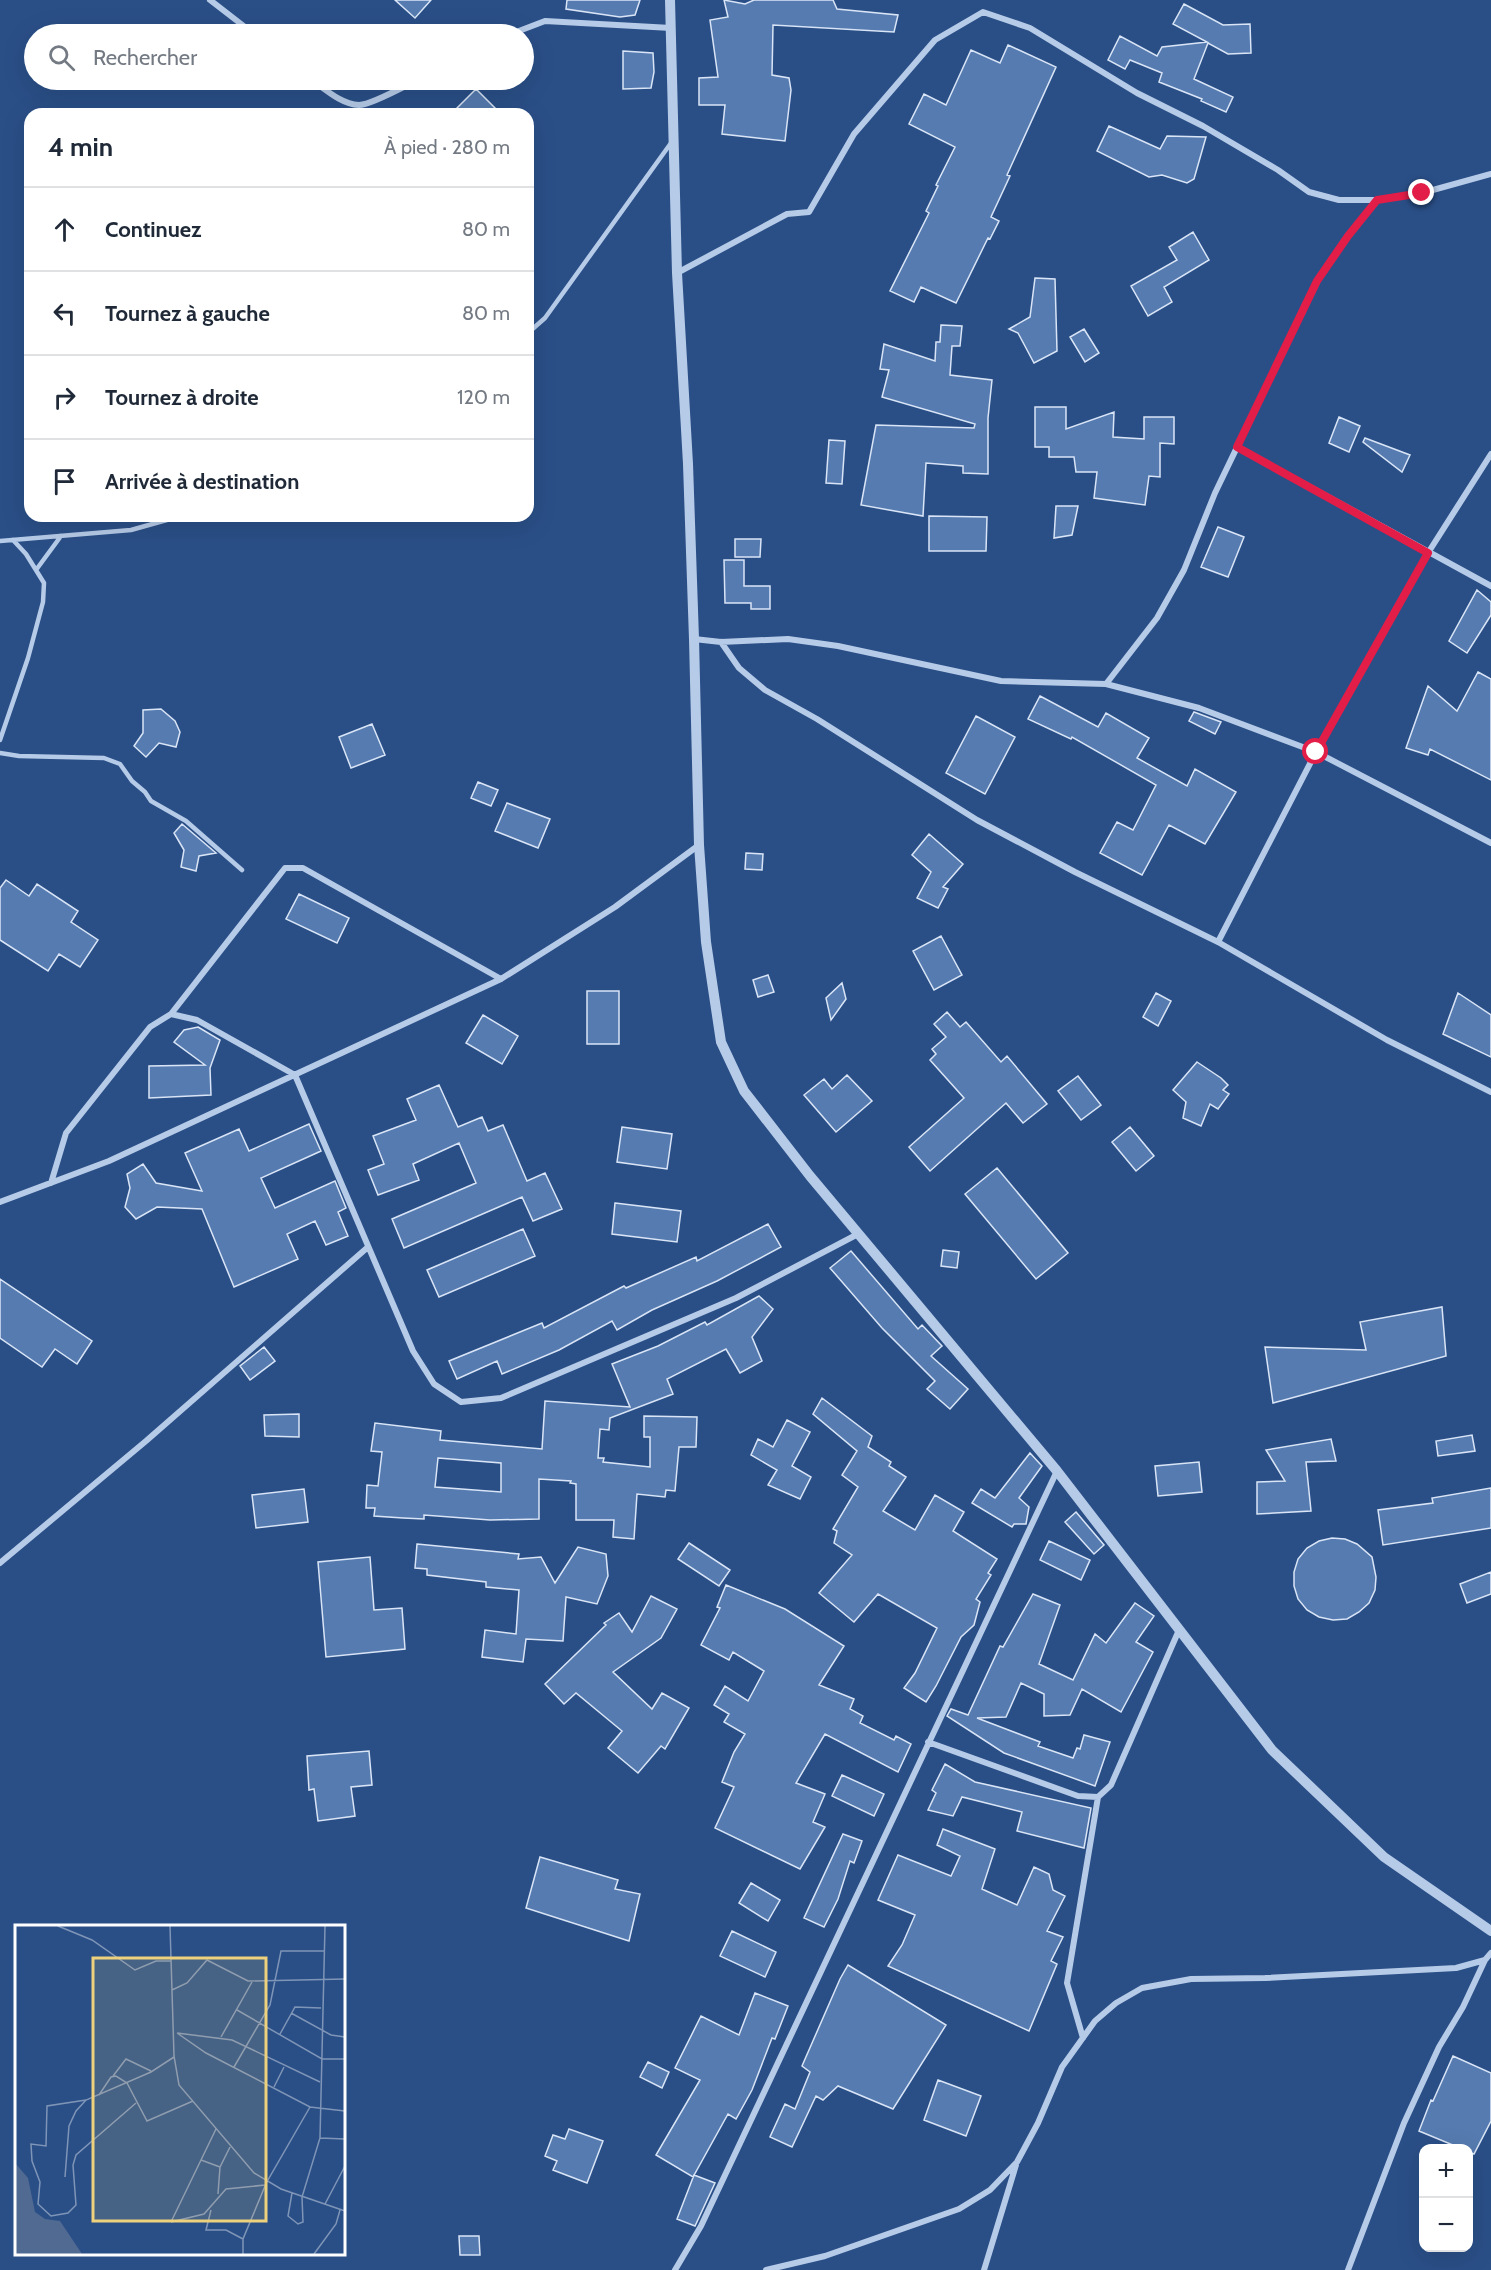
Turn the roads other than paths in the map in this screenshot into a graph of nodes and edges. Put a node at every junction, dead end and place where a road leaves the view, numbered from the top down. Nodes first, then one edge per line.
1 (210, 0) edge
2 (670, 0) edge
3 (241, 24) edge
4 (534, 25) edge
5 (671, 28) junction
6 (326, 90) edge
7 (398, 90) edge
8 (672, 141) junction
9 (1491, 174) edge
10 (1377, 200) junction
11 (677, 273) junction
12 (534, 328) edge
13 (1237, 447) junction
14 (1491, 454) edge
15 (160, 522) edge
16 (61, 536) junction
17 (13, 540) junction
18 (0, 541) edge
19 (1428, 553) junction
20 (36, 570) junction
21 (1491, 586) edge
22 (694, 639) junction
23 (721, 642) junction
24 (1107, 684) junction
25 (0, 740) edge
26 (1316, 752) junction
27 (0, 753) edge
28 (1491, 843) edge
29 (699, 846) junction
30 (242, 870) dead end
31 (1218, 942) junction
32 (501, 979) junction
33 (171, 1014) junction
34 (295, 1075) junction
35 (1491, 1092) edge
36 (51, 1183) junction
37 (0, 1202) edge
38 (858, 1234) junction
39 (368, 1247) junction
40 (1057, 1471) junction
41 (0, 1563) edge
42 (1179, 1630) junction
43 (928, 1742) junction
44 (1098, 1797) junction
45 (1491, 1931) edge
46 (1491, 1953) edge
47 (1485, 1960) junction
48 (1083, 2038) junction
49 (1017, 2162) junction
50 (675, 2270) edge
51 (766, 2270) edge
52 (984, 2270) edge
53 (1348, 2270) edge

1 - 3 street
2 - 5 street
4 - 5 street
5 - 8 street
6 - 7 street
8 - 11 street
8 - 12 lane
9 - 10 street
10 - 11 street
10 - 13 street
11 - 22 street
13 - 19 street
13 - 24 street
14 - 19 street
15 - 16 lane
16 - 17 lane
16 - 20 lane
17 - 18 lane
17 - 20 lane
19 - 21 street
19 - 26 street
20 - 25 lane
22 - 23 street
22 - 29 street
23 - 24 street
23 - 31 street
24 - 26 street
26 - 28 street
26 - 31 street
27 - 30 lane
29 - 32 street
29 - 38 street
31 - 35 street
32 - 33 street
32 - 34 street
33 - 34 street
33 - 36 street
34 - 36 street
34 - 39 street
36 - 37 street
38 - 39 street
38 - 40 street
39 - 41 street
40 - 42 street
40 - 43 street
42 - 44 street
42 - 45 street
43 - 44 street
43 - 50 street
44 - 48 street
46 - 47 street
47 - 48 street
47 - 53 street
48 - 49 street
49 - 51 street
49 - 52 street

